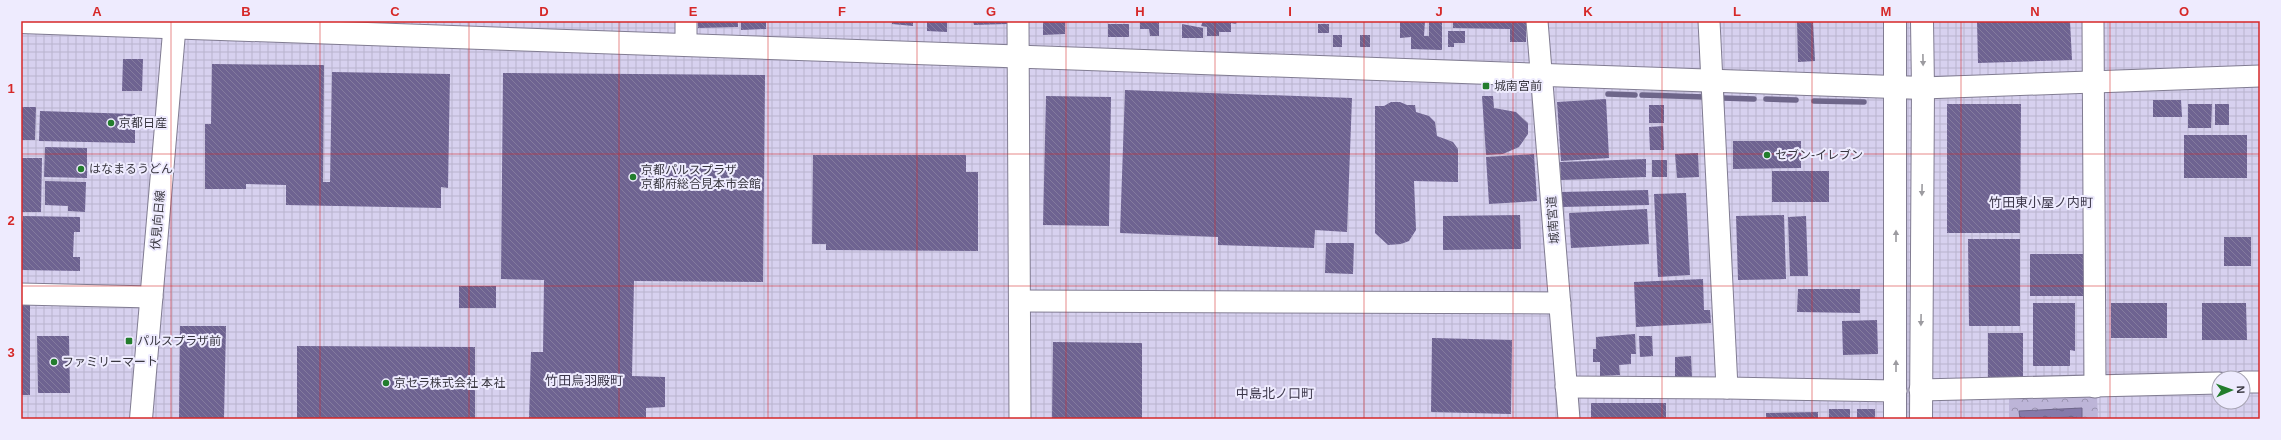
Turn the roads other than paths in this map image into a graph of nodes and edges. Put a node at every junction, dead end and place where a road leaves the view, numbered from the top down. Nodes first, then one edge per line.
1 (686, 21) edge
2 (1018, 21) edge
3 (1538, 21) edge
4 (1709, 21) edge
5 (1895, 21) edge
6 (1922, 21) edge
7 (2093, 21) edge
8 (21, 22) edge
9 (174, 24) edge
10 (386, 28) edge
11 (686, 46) junction
12 (1018, 56) junction
13 (1542, 74) junction
14 (2260, 76) edge
15 (1711, 79) junction
16 (2093, 83) junction
17 (1896, 87) junction
18 (1923, 88) junction
19 (21, 294) edge
20 (152, 297) junction
21 (1020, 301) junction
22 (1560, 303) junction
23 (2211, 383) edge
24 (1566, 387) junction
25 (2095, 387) junction
26 (1727, 388) junction
27 (1920, 390) junction
28 (1896, 391) junction
29 (141, 419) edge
30 (1020, 419) edge
31 (1569, 419) edge
32 (1895, 419) edge
33 (1921, 419) edge

1 - 11 street
2 - 12 street
3 - 13 street, 城南宮道
4 - 15 street
5 - 17 street
6 -> 18 street
7 - 16 street
8 - 9 street
9 - 10 street
9 - 20 street, 伏見向日線
10 - 11 street
11 - 12 street
12 - 13 street
12 - 21 street
13 - 15 street
13 - 22 street, 城南宮道
14 - 16 street
15 - 17 street
15 - 26 street
16 - 18 street
16 - 25 street
17 - 18 street
28 -> 17 street
18 -> 27 street
19 - 20 street
20 - 29 street, 伏見向日線
21 - 22 street
21 - 30 street
22 - 24 street, 城南宮道
23 - 25 street
24 - 26 street
24 - 31 street, 城南宮道
25 - 27 street
26 - 28 street
27 - 33 street
28 - 32 street

